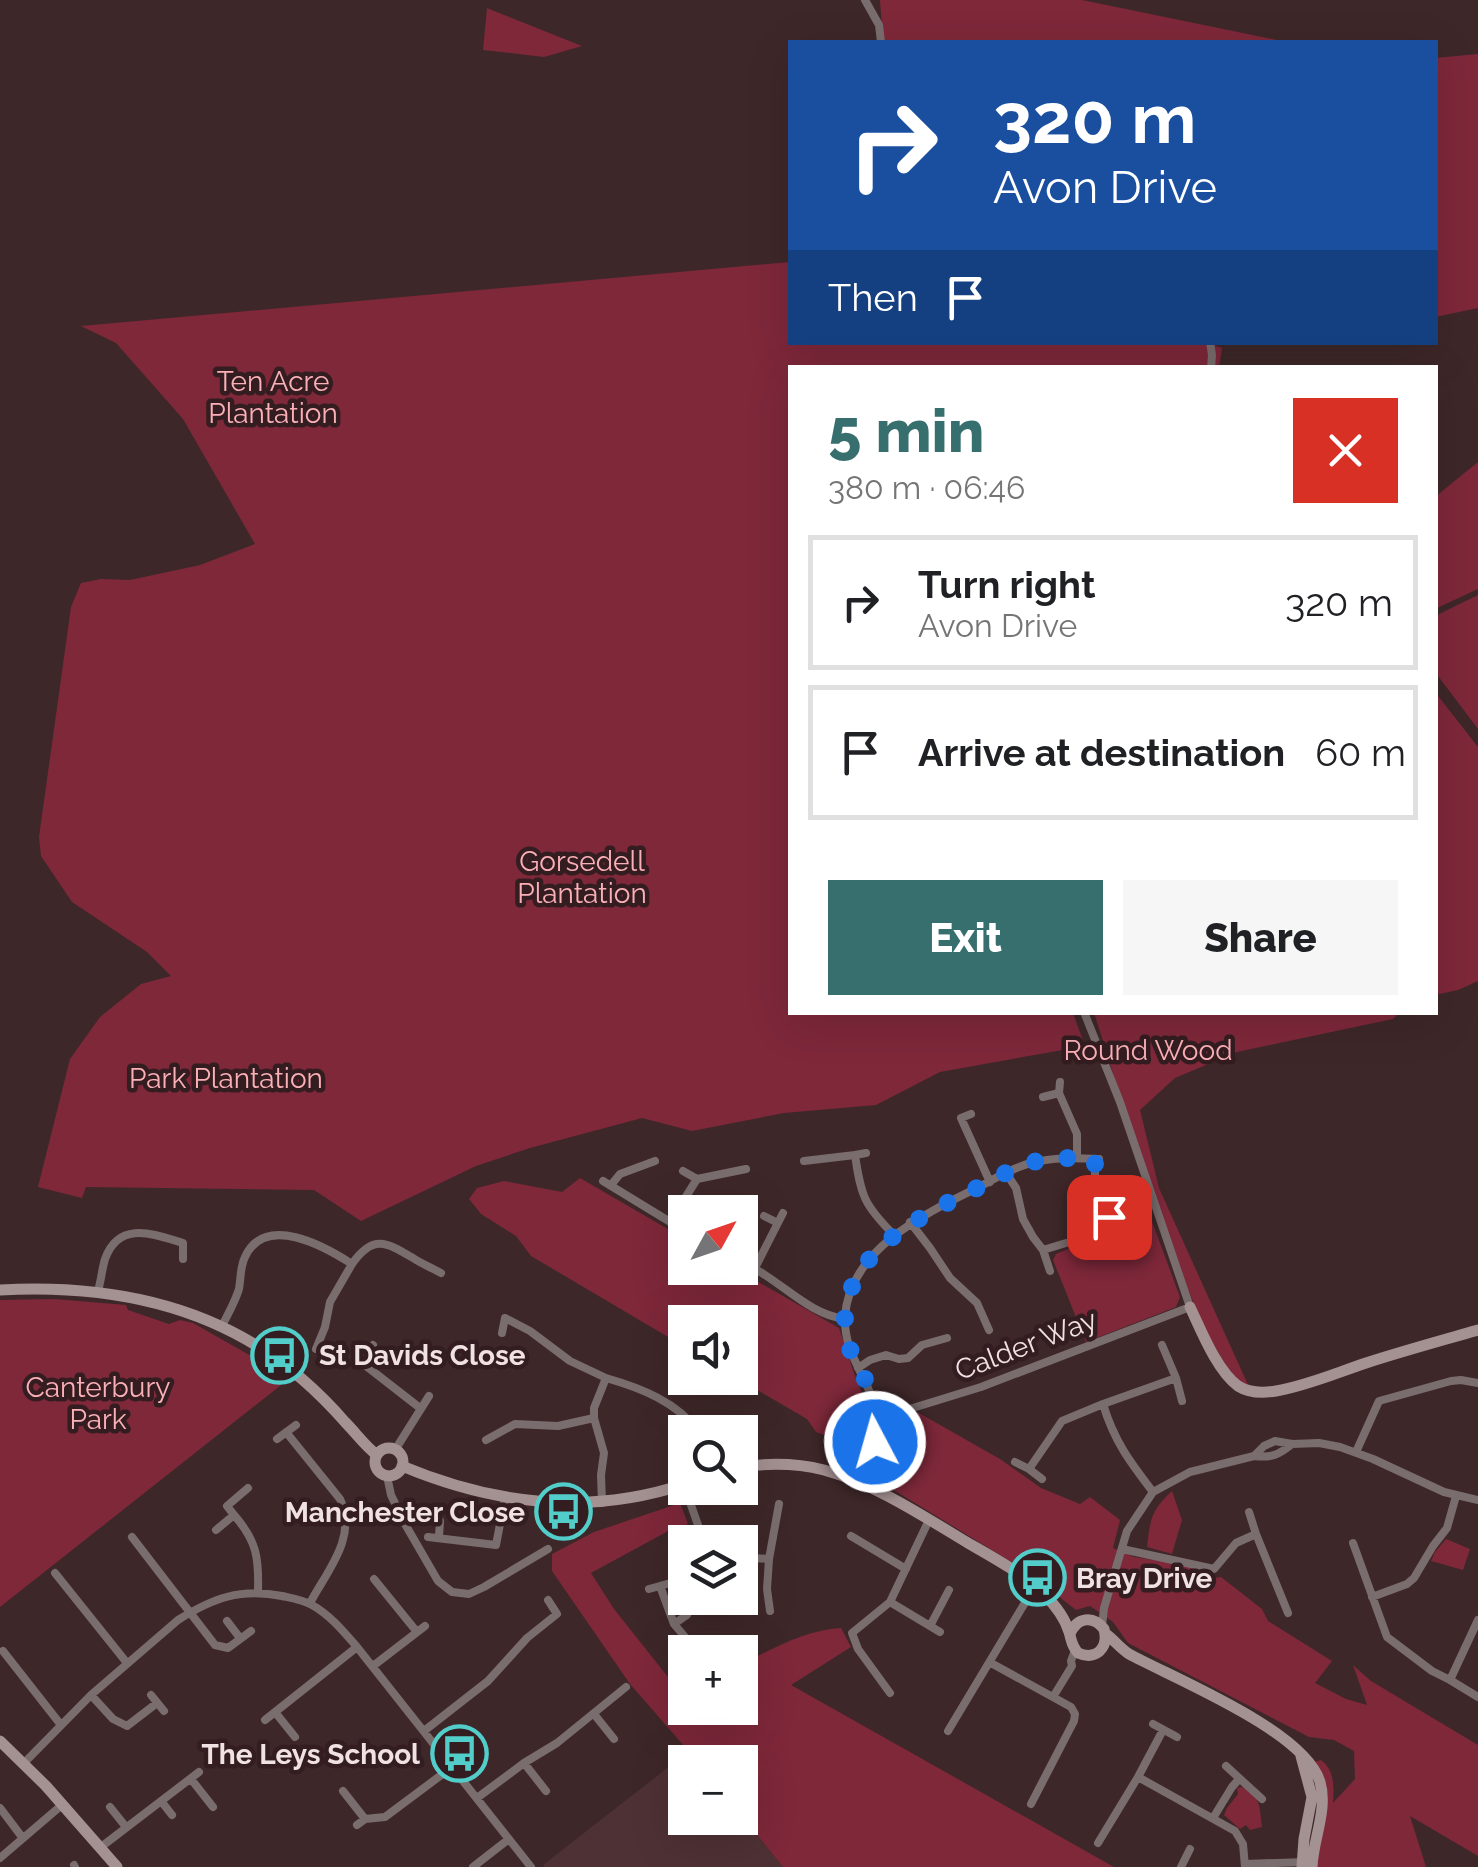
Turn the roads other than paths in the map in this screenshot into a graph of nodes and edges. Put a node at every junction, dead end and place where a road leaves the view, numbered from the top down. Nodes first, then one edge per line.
1 (865, 0) edge
2 (881, 40) edge
3 (1085, 1015) edge
4 (1060, 1082) dead end
5 (1059, 1094) junction
6 (1043, 1097) dead end
7 (971, 1114) dead end
8 (960, 1118) junction
9 (949, 1121) dead end
10 (866, 1153) dead end
11 (854, 1155) junction
12 (1077, 1157) junction
13 (804, 1161) dead end
14 (655, 1162) dead end
15 (683, 1170) dead end
16 (746, 1170) dead end
17 (1006, 1173) junction
18 (697, 1179) junction
19 (990, 1182) junction
20 (687, 1195) edge
21 (783, 1213) dead end
22 (764, 1216) dead end
23 (1109, 1217) dead end
24 (668, 1221) edge
25 (910, 1222) junction
26 (778, 1223) junction
27 (194, 1234) dead end
28 (894, 1236) junction
29 (183, 1243) junction
30 (1066, 1243) dead end
31 (1043, 1250) junction
32 (183, 1259) dead end
33 (758, 1262) edge
34 (352, 1264) junction
35 (758, 1270) edge
36 (1050, 1270) dead end
37 (442, 1273) dead end
38 (0, 1290) edge
39 (98, 1291) junction
40 (1190, 1306) junction
41 (845, 1319) junction
42 (222, 1326) junction
43 (989, 1330) dead end
44 (1478, 1330) edge
45 (502, 1333) dead end
46 (946, 1338) dead end
47 (373, 1345) dead end
48 (1162, 1345) dead end
49 (316, 1349) dead end
50 (361, 1362) junction
51 (858, 1368) junction
52 (354, 1371) dead end
53 (606, 1378) junction
54 (1176, 1378) junction
55 (1478, 1383) edge
56 (430, 1396) dead end
57 (1182, 1402) dead end
58 (1104, 1404) junction
59 (420, 1408) junction
60 (681, 1415) edge
61 (594, 1418) junction
62 (877, 1419) junction
63 (296, 1425) dead end
64 (286, 1432) junction
65 (277, 1439) dead end
66 (486, 1440) dead end
67 (395, 1450) junction
68 (1356, 1452) junction
69 (377, 1455) junction
70 (1015, 1462) dead end
71 (758, 1465) edge
72 (402, 1466) junction
73 (1029, 1469) junction
74 (387, 1476) junction
75 (1042, 1479) dead end
76 (860, 1484) junction
77 (248, 1488) dead end
78 (668, 1491) edge
79 (1153, 1492) junction
80 (218, 1494) dead end
81 (1456, 1496) junction
82 (504, 1498) junction
83 (1478, 1500) edge
84 (602, 1502) junction
85 (779, 1504) dead end
86 (228, 1506) junction
87 (1248, 1512) dead end
88 (234, 1515) junction
89 (929, 1520) junction
90 (440, 1521) dead end
91 (216, 1530) dead end
92 (1256, 1534) junction
93 (851, 1536) dead end
94 (132, 1537) dead end
95 (861, 1542) junction
96 (1353, 1542) dead end
97 (548, 1549) dead end
98 (1122, 1549) junction
99 (854, 1550) dead end
100 (758, 1558) edge
101 (768, 1559) junction
102 (906, 1569) junction
103 (55, 1573) dead end
104 (374, 1579) dead end
105 (668, 1583) edge
106 (660, 1586) junction
107 (649, 1589) dead end
108 (949, 1590) dead end
109 (258, 1592) junction
110 (1372, 1597) junction
111 (76, 1599) junction
112 (548, 1600) dead end
113 (1026, 1601) dead end
114 (890, 1602) junction
115 (310, 1604) junction
116 (67, 1606) dead end
117 (770, 1611) dead end
118 (190, 1613) junction
119 (1060, 1613) junction
120 (1288, 1613) dead end
121 (687, 1615) dead end
122 (1478, 1620) edge
123 (227, 1621) dead end
124 (674, 1624) junction
125 (1094, 1625) junction
126 (930, 1626) junction
127 (251, 1630) dead end
128 (940, 1632) dead end
129 (1070, 1634) junction
130 (683, 1635) edge
131 (240, 1638) junction
132 (358, 1647) junction
133 (1075, 1650) junction
134 (2, 1651) dead end
135 (1124, 1651) junction
136 (1094, 1654) junction
137 (11, 1662) junction
138 (128, 1663) junction
139 (991, 1663) junction
140 (373, 1666) junction
141 (1072, 1666) junction
142 (2, 1668) dead end
143 (1450, 1680) junction
144 (626, 1687) dead end
145 (890, 1692) dead end
146 (91, 1695) junction
147 (1053, 1697) junction
148 (1478, 1697) edge
149 (164, 1711) dead end
150 (275, 1712) junction
151 (594, 1714) junction
152 (265, 1720) dead end
153 (61, 1724) junction
154 (1153, 1724) dead end
155 (1164, 1730) junction
156 (424, 1731) junction
157 (948, 1731) dead end
158 (295, 1737) dead end
159 (1177, 1738) dead end
160 (614, 1739) dead end
161 (0, 1741) edge
162 (524, 1763) junction
163 (24, 1764) junction
164 (452, 1766) junction
165 (1226, 1766) dead end
166 (199, 1772) dead end
167 (1138, 1777) junction
168 (190, 1779) junction
169 (1239, 1779) junction
170 (343, 1791) dead end
171 (546, 1791) dead end
172 (477, 1798) junction
173 (1262, 1799) dead end
174 (161, 1801) junction
175 (62, 1804) junction
176 (1032, 1804) dead end
177 (110, 1807) dead end
178 (213, 1807) dead end
179 (0, 1808) edge
180 (172, 1815) dead end
181 (1213, 1818) junction
182 (126, 1827) junction
183 (22, 1837) junction
184 (509, 1839) junction
185 (1098, 1843) dead end
186 (101, 1848) junction
187 (1190, 1849) dead end
188 (0, 1858) edge
189 (1307, 1865) edge
190 (1245, 1866) edge
191 (117, 1867) edge
192 (473, 1867) edge
193 (531, 1867) edge
194 (1180, 1867) edge

1 - 2 street
3 - 40 street
4 - 5 street
5 - 6 street
5 - 12 street
7 - 8 street
8 - 9 street
8 - 19 street
10 - 11 street
11 - 13 street
11 - 28 street
12 - 17 street
12 - 23 street
14 - 24 street
15 - 18 street
16 - 18 street
17 - 19 street
17 - 31 street
18 - 20 street
19 - 25 street
21 - 26 street
22 - 26 street
25 - 28 street
25 - 43 street
26 - 33 street
27 - 29 street
28 - 41 street
29 - 32 street
29 - 39 street
30 - 31 street
31 - 36 street
34 - 37 street
34 - 42 street
34 - 49 street
35 - 41 street
38 - 39 street
39 - 42 street
40 - 44 street
40 - 62 street, Calder Way
41 - 51 street
42 - 69 street
45 - 53 street
46 - 51 street
47 - 50 street
48 - 54 street
50 - 52 street
50 - 59 street
51 - 62 street
53 - 60 street
53 - 61 street
54 - 57 street
54 - 58 street
55 - 68 street
56 - 59 street
58 - 73 street
58 - 79 street
59 - 67 street
61 - 66 street
61 - 84 street
62 - 76 street
63 - 64 street
64 - 65 street
64 - 115 street
67 - 69 street
67 - 72 street
68 - 79 street
68 - 81 street
69 - 74 street
70 - 73 street
71 - 76 street
72 - 74 street
72 - 82 street
73 - 75 street
74 - 97 street
76 - 89 street
77 - 86 street
78 - 84 street
79 - 98 street
80 - 86 street
81 - 83 street
81 - 110 street
82 - 84 street
82 - 90 street
85 - 101 street
86 - 88 street
87 - 92 street
88 - 91 street
88 - 109 street
89 - 102 street
89 - 119 street
92 - 98 street
92 - 120 street
93 - 95 street
94 - 118 street
95 - 99 street
95 - 102 street
96 - 110 street
98 - 125 street
100 - 101 street
101 - 117 street
102 - 114 street
103 - 111 street
104 - 140 street
105 - 106 street
106 - 107 street
106 - 124 street
108 - 126 street
109 - 115 street
109 - 118 street
110 - 143 street
111 - 116 street
111 - 138 street
112 - 156 street
113 - 139 street
114 - 126 street
114 - 145 street
115 - 132 street
118 - 131 street
118 - 138 street
119 - 125 street
119 - 129 street
121 - 124 street
122 - 143 street
123 - 131 street
124 - 130 street
125 - 129 street
125 - 135 street
125 - 136 street
126 - 128 street
127 - 131 street
129 - 133 street
132 - 140 street
132 - 150 street
133 - 136 street
133 - 141 street
134 - 137 street
135 - 136 street
135 - 189 street
136 - 141 street
137 - 142 street
137 - 153 street
138 - 146 street
139 - 147 street
139 - 157 street
140 - 156 street
141 - 147 street
143 - 148 street
144 - 151 street
146 - 149 street
146 - 153 street
147 - 176 street
150 - 152 street
150 - 158 street
151 - 160 street
151 - 162 street
153 - 163 street
154 - 155 street
155 - 159 street
155 - 167 street
156 - 164 street
161 - 163 street
162 - 171 street
162 - 172 street
163 - 175 street
164 - 170 street
164 - 172 street
165 - 169 street
166 - 168 street
167 - 181 street
167 - 185 street
168 - 174 street
168 - 178 street
169 - 173 street
169 - 181 street
172 - 184 street
174 - 180 street
174 - 182 street
175 - 183 street
175 - 186 street
177 - 182 street
179 - 183 street
181 - 190 street
182 - 186 street
183 - 188 street
184 - 192 street
184 - 193 street
186 - 191 street
187 - 194 street
189 - 190 street

